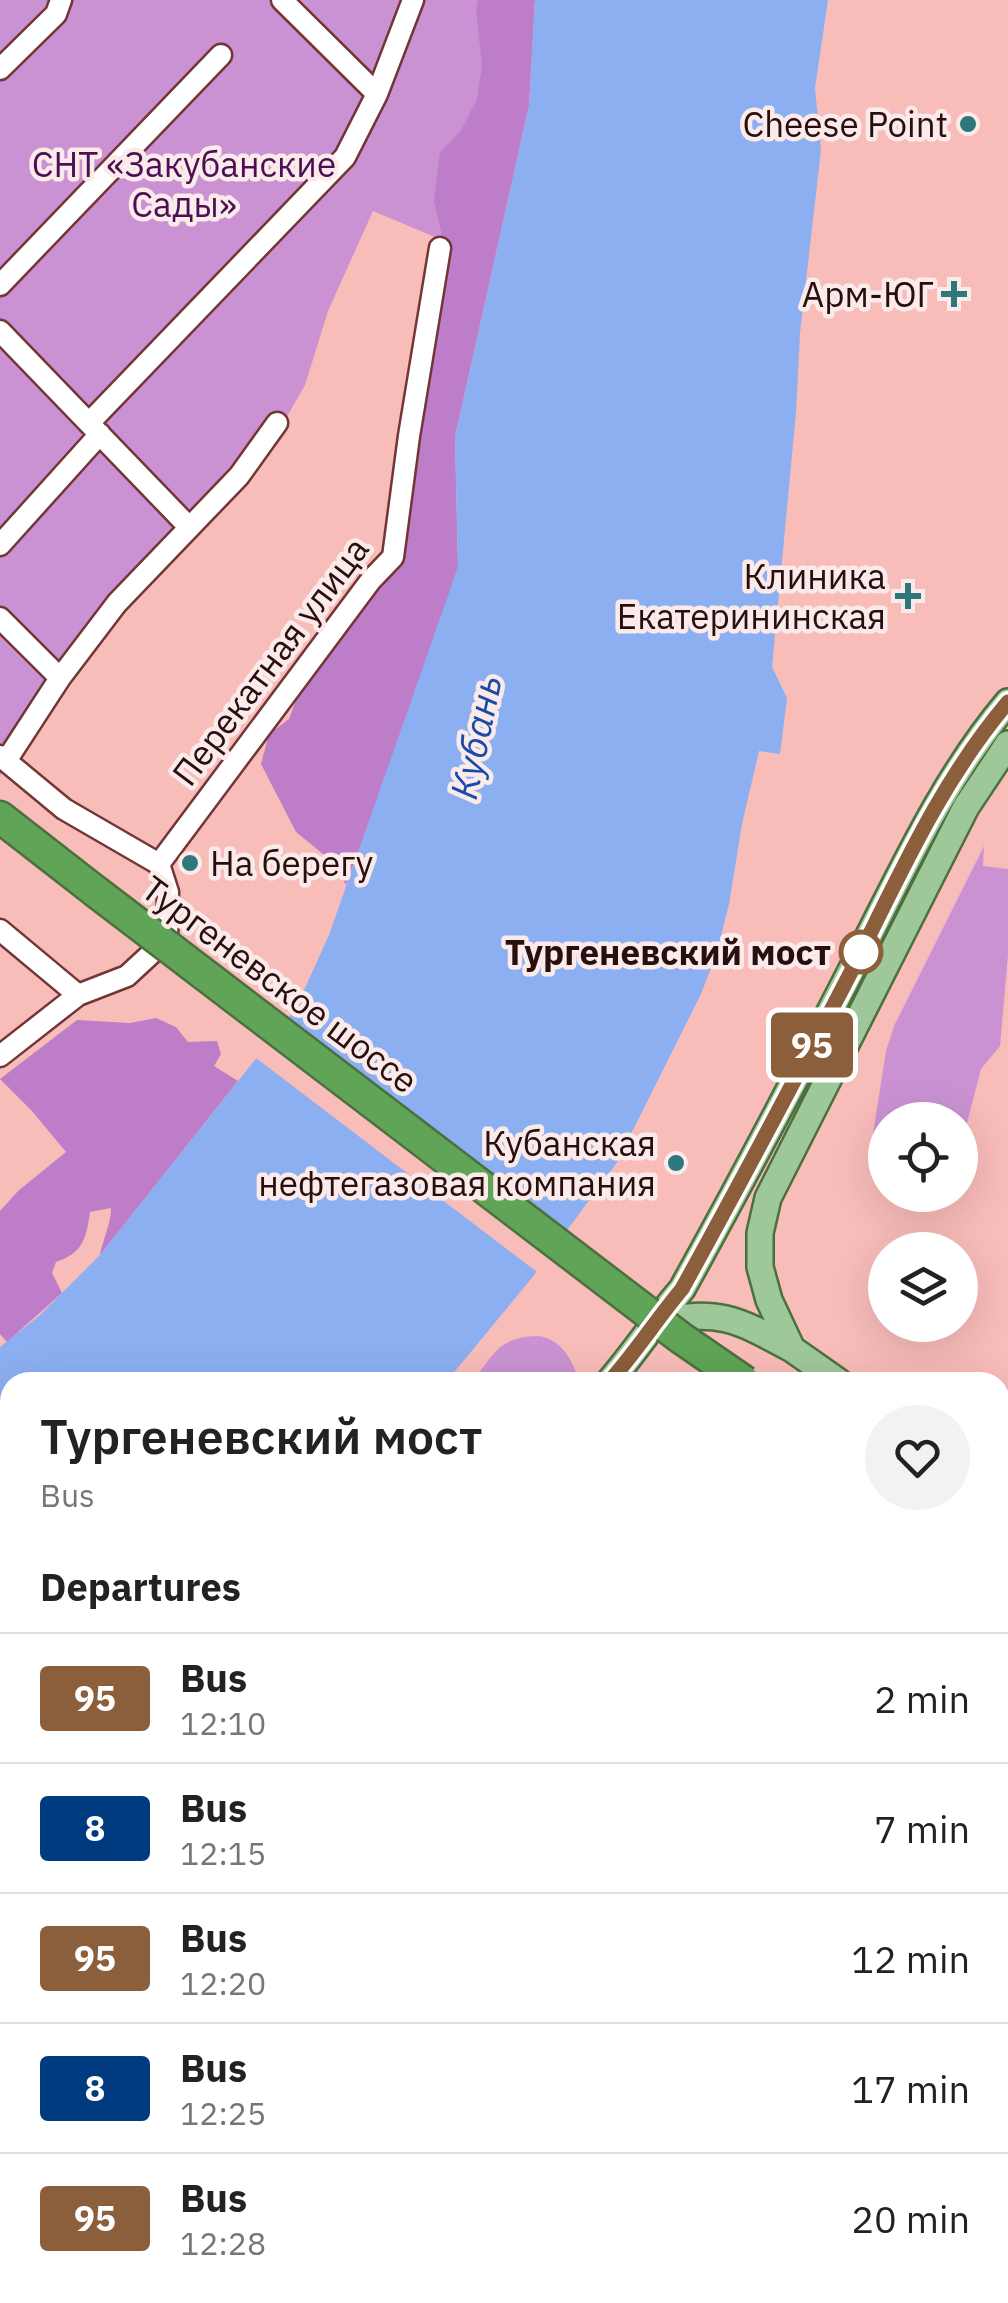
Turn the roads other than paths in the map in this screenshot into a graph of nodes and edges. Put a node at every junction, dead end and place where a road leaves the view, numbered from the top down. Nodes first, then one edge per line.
1 (60, 0) edge
2 (282, 0) edge
3 (412, 0) edge
4 (221, 55) dead end
5 (0, 69) edge
6 (376, 94) junction
7 (440, 248) dead end
8 (0, 285) edge
9 (2, 337) edge
10 (277, 423) dead end
11 (95, 429) junction
12 (185, 523) junction
13 (0, 545) edge
14 (0, 618) edge
15 (60, 679) junction
16 (1008, 702) edge
17 (1008, 744) edge
18 (3, 759) edge
19 (0, 817) edge
20 (0, 840) edge
21 (158, 864) junction
22 (88, 885) junction
23 (0, 930) edge
24 (78, 995) junction
25 (0, 1056) edge
26 (651, 1330) junction
27 (792, 1349) junction
28 (617, 1372) edge
29 (635, 1372) edge
30 (732, 1372) edge
31 (824, 1372) edge

1 - 5 street
2 - 6 street
3 - 6 street
4 - 8 street
6 - 11 street
7 - 21 street, Перекатная улица
9 - 11 street
10 - 12 street
11 - 12 street
11 - 13 street
12 - 15 street
14 - 15 street
15 - 18 street
16 - 26 main road
17 - 27 main road
18 - 21 street
19 - 22 highway, Тургеневское шоссе
20 - 22 highway, Тургеневское шоссе
21 - 24 street
22 - 30 highway, Тургеневское шоссе, bridge
23 - 24 street
24 - 25 street
26 - 27 main road
26 - 28 main road
26 - 29 main road
27 - 31 main road

